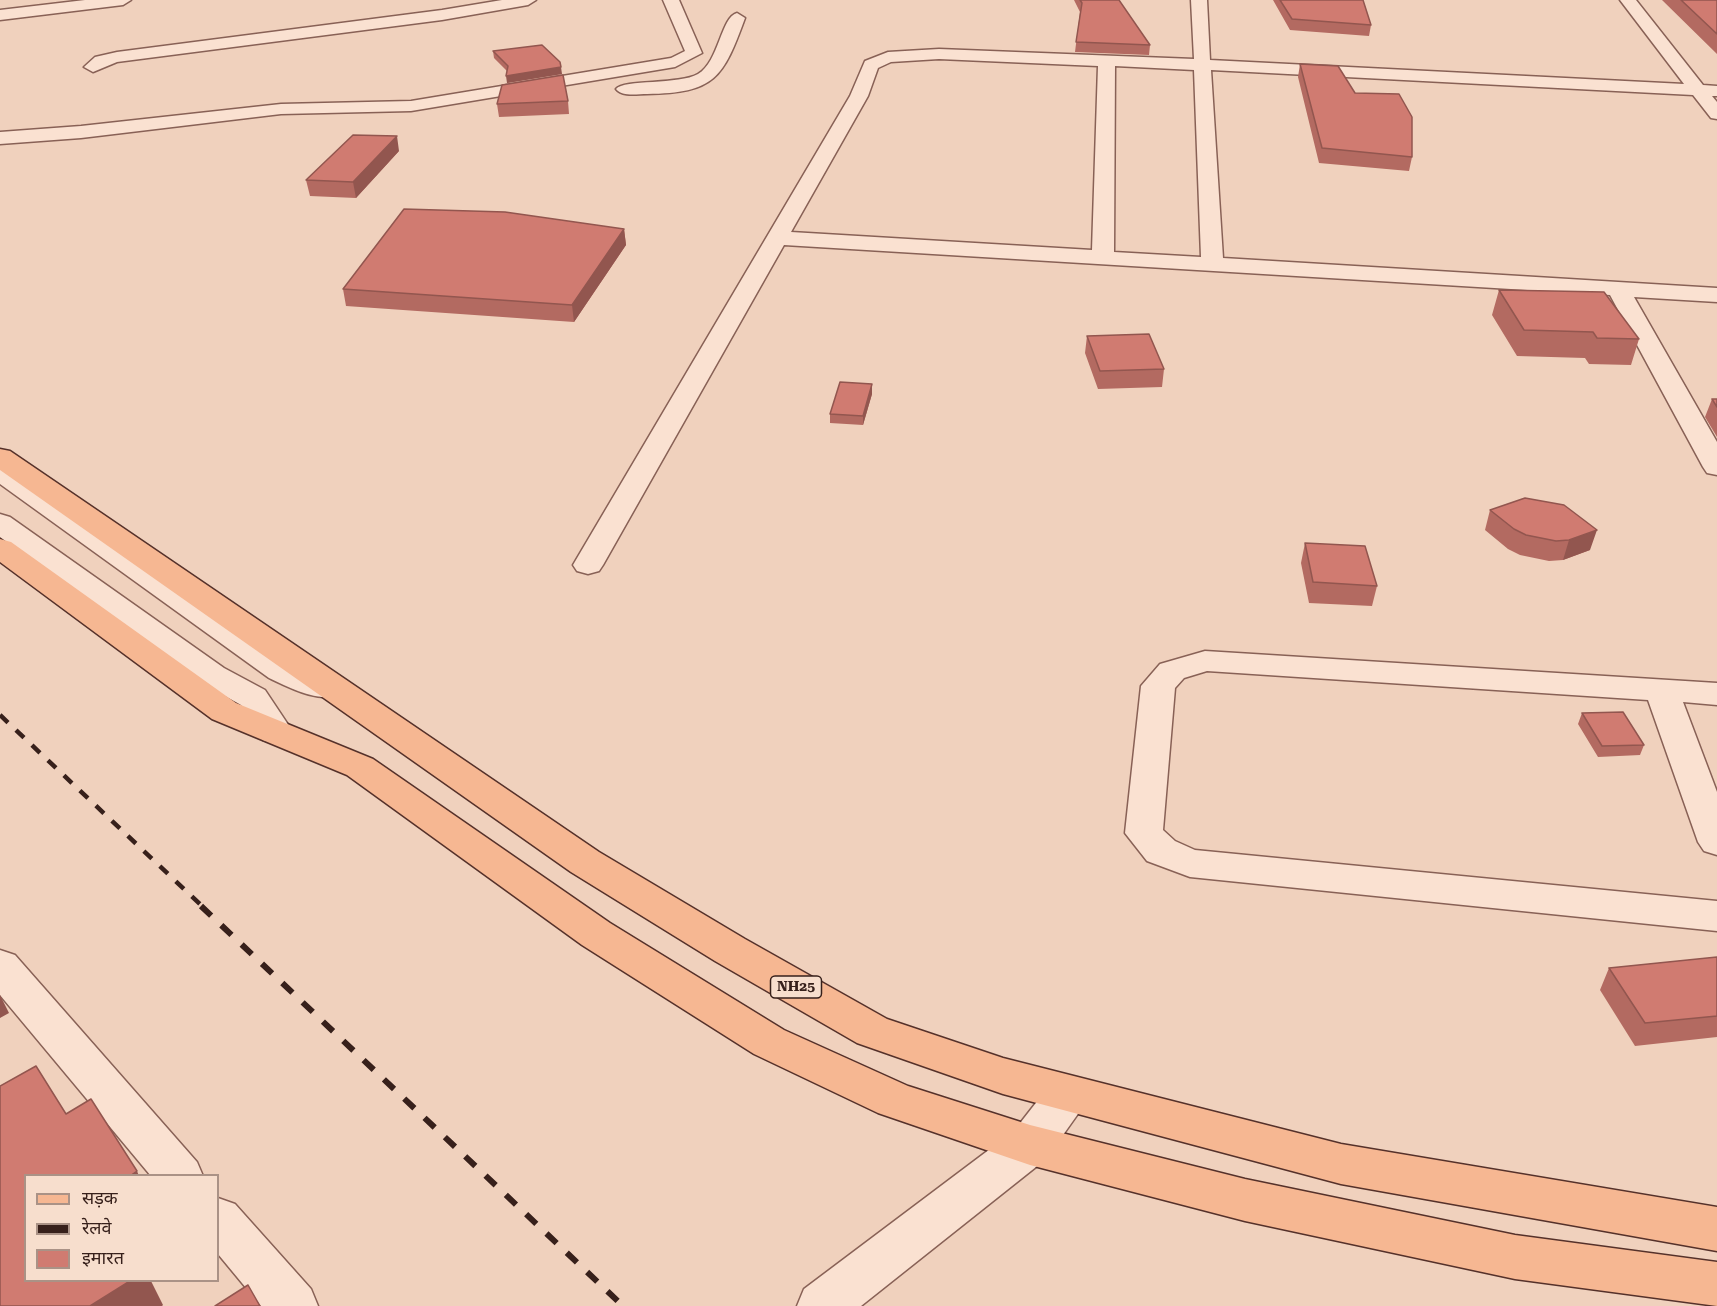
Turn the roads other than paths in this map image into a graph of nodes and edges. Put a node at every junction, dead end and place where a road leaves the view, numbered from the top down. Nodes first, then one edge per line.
1 (123, 0) edge
2 (528, 0) edge
3 (671, 0) edge
4 (1199, 0) edge
5 (1628, 0) edge
6 (0, 15) edge
7 (737, 18) dead end
8 (1107, 60) junction
9 (1202, 64) junction
10 (93, 67) dead end
11 (573, 80) junction
12 (1707, 90) edge
13 (1717, 114) edge
14 (0, 138) edge
15 (777, 238) junction
16 (1103, 258) junction
17 (1212, 264) junction
18 (1618, 289) junction
19 (1717, 295) edge
20 (0, 457) edge
21 (1717, 466) edge
22 (0, 471) edge
23 (0, 523) edge
24 (0, 548) edge
25 (588, 565) dead end
26 (335, 688) junction
27 (1661, 689) junction
28 (1717, 694) edge
29 (275, 732) junction
30 (1717, 842) edge
31 (1717, 916) edge
32 (0, 966) edge
33 (1069, 1094) junction
34 (1030, 1144) junction
35 (178, 1174) edge
36 (219, 1220) edge
37 (1717, 1229) edge
38 (1717, 1285) edge
39 (276, 1301) edge
40 (822, 1306) edge

1 - 6 street
2 - 10 street
3 - 11 street
4 - 9 street
5 - 12 street
7 - 11 street
8 - 9 street
8 - 15 street
8 - 16 street
9 - 12 street
9 - 17 street
11 - 14 street
12 - 13 street
15 - 16 street
15 - 25 street
16 - 17 street
17 - 18 street
18 - 19 street
18 - 21 street
20 - 26 main road, NH25
22 - 26 street
23 - 29 street
24 - 29 main road
26 - 33 main road, NH25
27 - 28 street
27 - 30 street
27 - 31 street
29 - 34 main road
32 - 35 street
33 - 34 street
33 - 37 main road, NH25
34 - 38 main road
34 - 40 street
36 - 39 street

